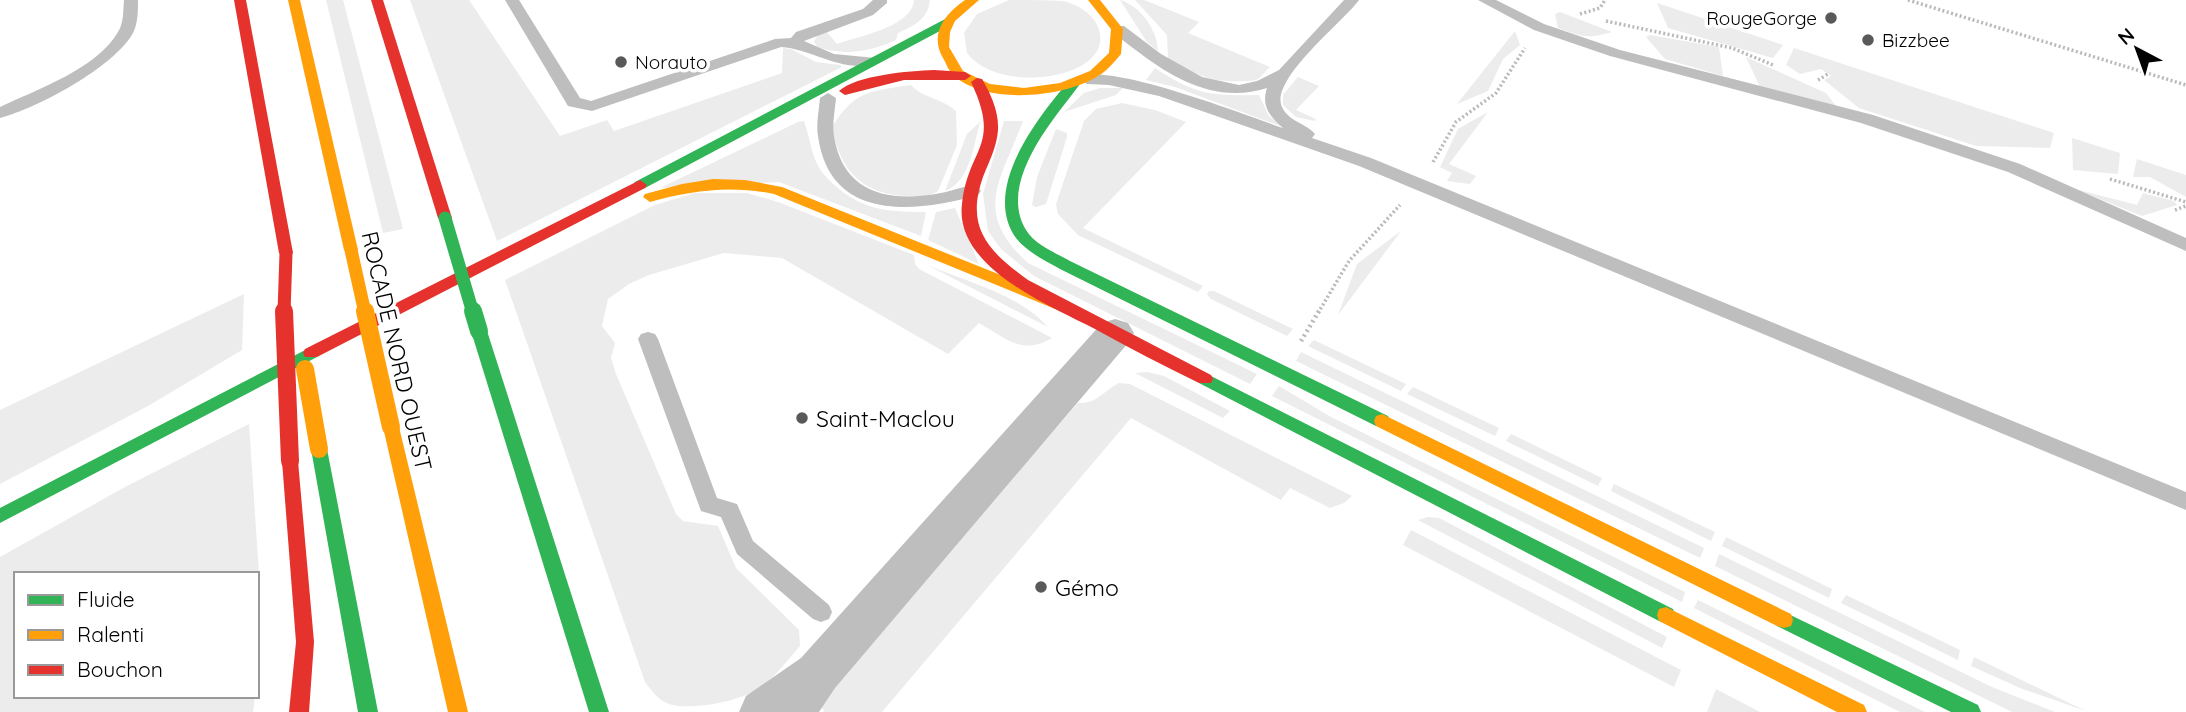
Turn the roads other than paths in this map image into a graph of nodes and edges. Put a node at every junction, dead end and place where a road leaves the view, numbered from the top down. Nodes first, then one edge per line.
1 (131, 0) edge
2 (240, 0) edge
3 (294, 0) edge
4 (377, 0) edge
5 (512, 0) edge
6 (880, 0) edge
7 (1352, 0) edge
8 (1485, 0) edge
9 (957, 8) edge
10 (1109, 12) edge
11 (795, 43) junction
12 (871, 61) junction
13 (1284, 74) junction
14 (971, 79) junction
15 (1081, 82) junction
16 (828, 98) junction
17 (0, 113) edge
18 (1365, 162) junction
19 (677, 166) junction
20 (972, 191) junction
21 (2186, 245) edge
22 (286, 253) junction
23 (509, 254) junction
24 (1060, 305) junction
25 (1115, 333) junction
26 (648, 339) dead end
27 (2186, 501) edge
28 (0, 516) edge
29 (821, 612) dead end
30 (818, 673) junction
31 (299, 712) edge
32 (368, 712) edge
33 (457, 712) edge
34 (599, 712) edge
35 (763, 712) edge
36 (791, 712) edge
37 (1857, 712) edge
38 (1971, 712) edge

1 - 17 lane
2 - 22 main road
3 - 33 main road, ROCADE NORD OUEST, bridge
4 - 34 main road, bridge
5 - 11 lane
6 - 11 lane
7 - 13 lane
8 - 21 lane
9 - 12 main road
9 - 14 main road
10 - 13 lane
10 - 15 main road
11 - 12 lane
12 - 19 main road
13 - 18 lane
14 - 15 main road
14 - 16 main road
14 - 20 main road
15 - 18 lane
15 - 38 main road
16 - 19 main road
16 - 20 lane
18 - 27 lane
19 - 23 main road
20 - 24 main road
22 - 31 main road, bridge
22 - 32 main road, bridge
23 - 24 main road
23 - 28 main road
24 - 25 main road
25 - 30 street
25 - 37 main road
26 - 29 lane
30 - 35 street
30 - 36 street

